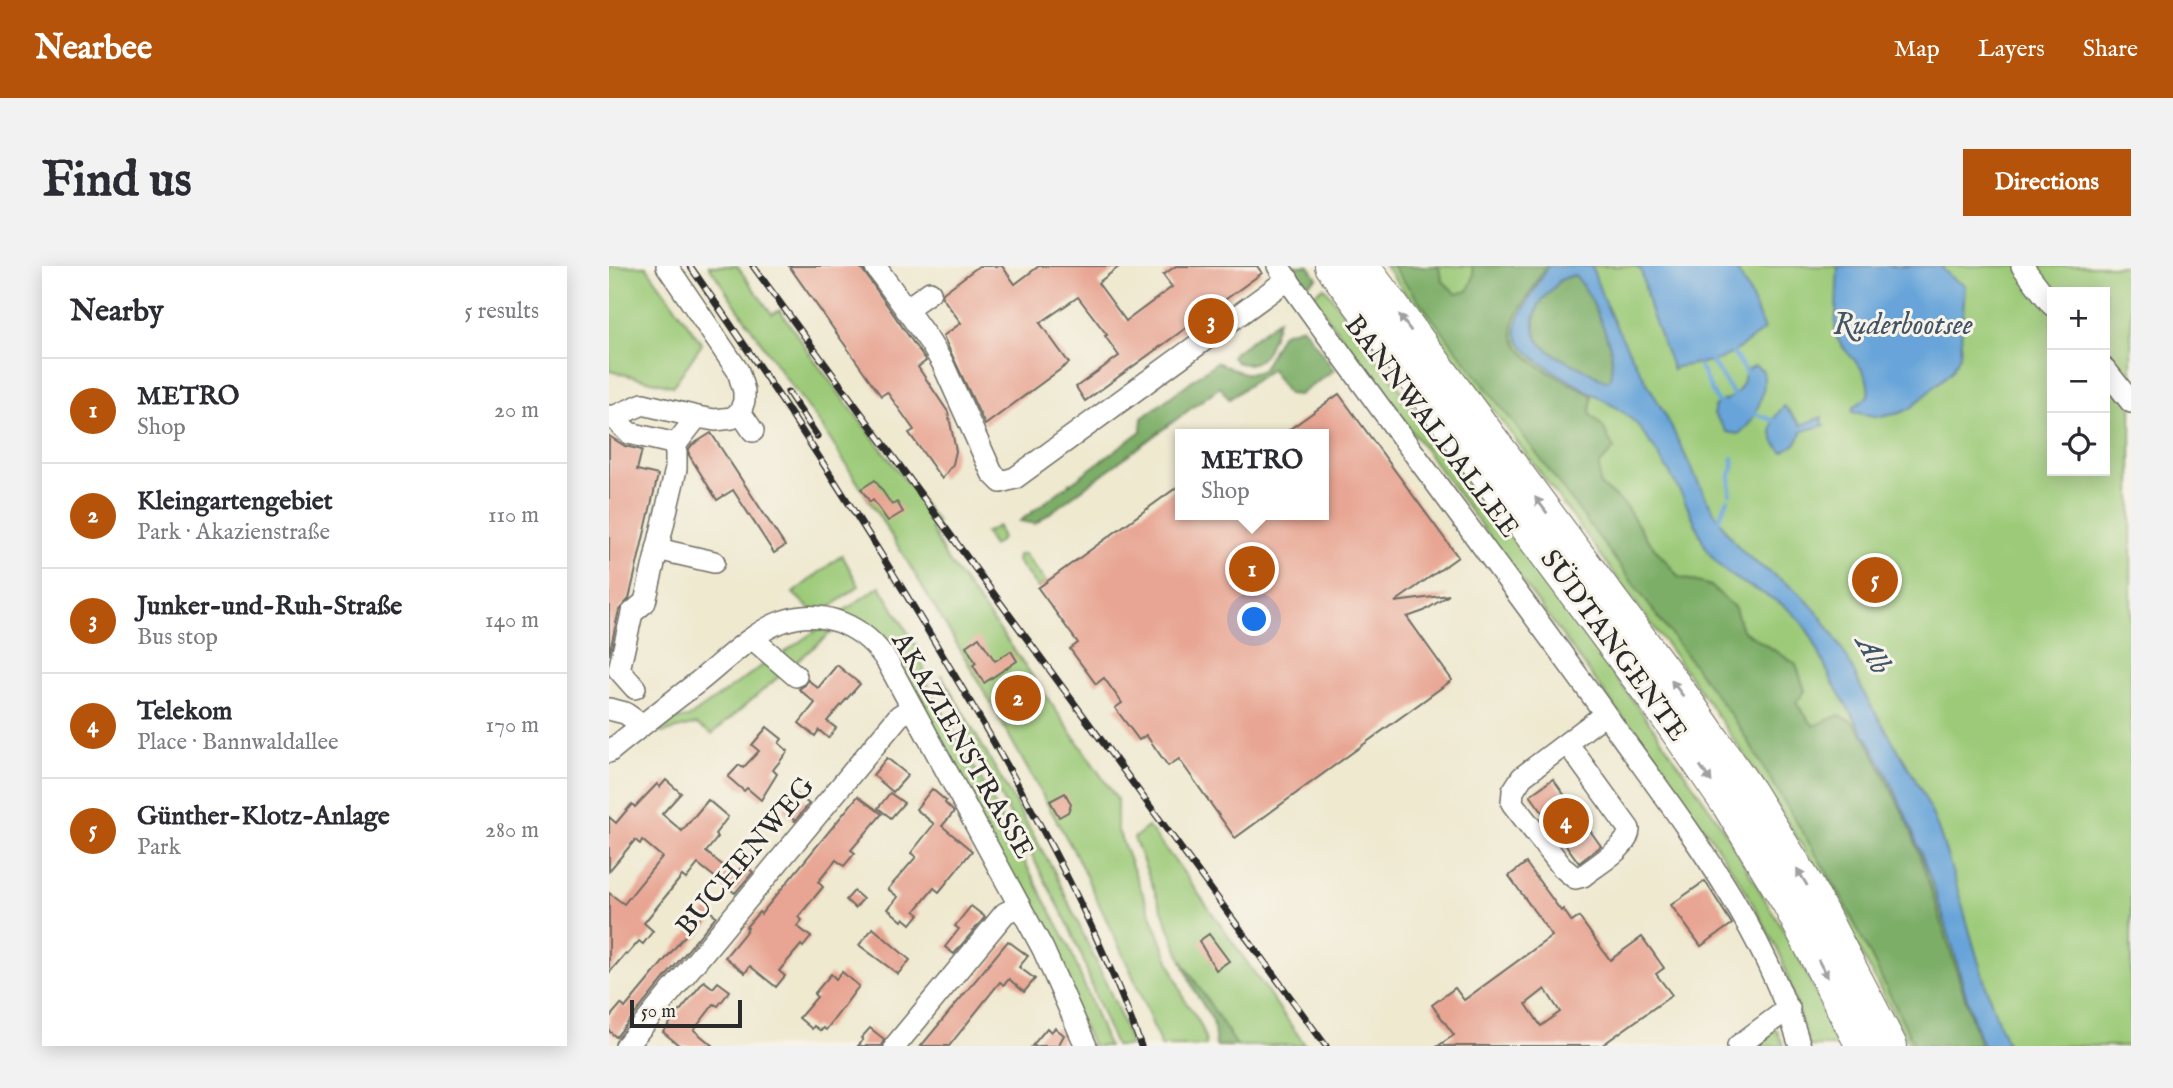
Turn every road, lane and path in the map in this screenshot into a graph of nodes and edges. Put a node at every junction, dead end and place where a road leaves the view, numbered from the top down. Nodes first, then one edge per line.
1 (667, 266) edge
2 (875, 266) edge
3 (1332, 266) edge
4 (1363, 266) edge
5 (2022, 266) edge
6 (1283, 273) edge
7 (930, 292) dead end
8 (2047, 298) edge
9 (906, 309) junction
10 (2110, 375) edge
11 (2131, 402) edge
12 (740, 412) junction
13 (611, 416) edge
14 (697, 417) junction
15 (753, 431) dead end
16 (676, 444) junction
17 (657, 549) junction
18 (715, 562) dead end
19 (753, 639) junction
20 (796, 676) dead end
21 (635, 688) dead end
22 (912, 708) junction
23 (609, 709) edge
24 (1605, 714) junction
25 (642, 725) junction
26 (1566, 743) junction
27 (609, 752) edge
28 (1020, 906) junction
29 (1789, 1008) junction
30 (626, 1046) edge
31 (895, 1046) edge
32 (1086, 1046) edge
33 (1738, 1046) edge
34 (1800, 1046) edge
35 (1862, 1046) edge
36 (1891, 1046) edge

1 - 12 street
2 - 9 street
3 -> 35 highway, SÜDTANGENTE
36 -> 4 highway, SÜDTANGENTE
5 - 8 street
6 - 9 street
6 - 24 street, BANNWALDALLEE
7 - 9 street
10 - 11 street
12 - 14 street
12 - 15 street
13 - 14 street
13 - 16 street
14 - 16 street
16 - 17 street
17 - 18 street
17 - 21 street
19 - 20 street
19 - 22 street, AKAZIENSTRASSE
19 - 25 street, AKAZIENSTRASSE
22 - 28 street, AKAZIENSTRASSE
22 - 30 street, BUCHENWEG
23 - 25 street
24 - 26 street
24 - 29 street, BANNWALDALLEE
25 - 27 street, AKAZIENSTRASSE
26 - 26 street
28 - 31 street
28 - 32 street, AKAZIENSTRASSE
29 - 33 street
29 - 34 street, BANNWALDALLEE

